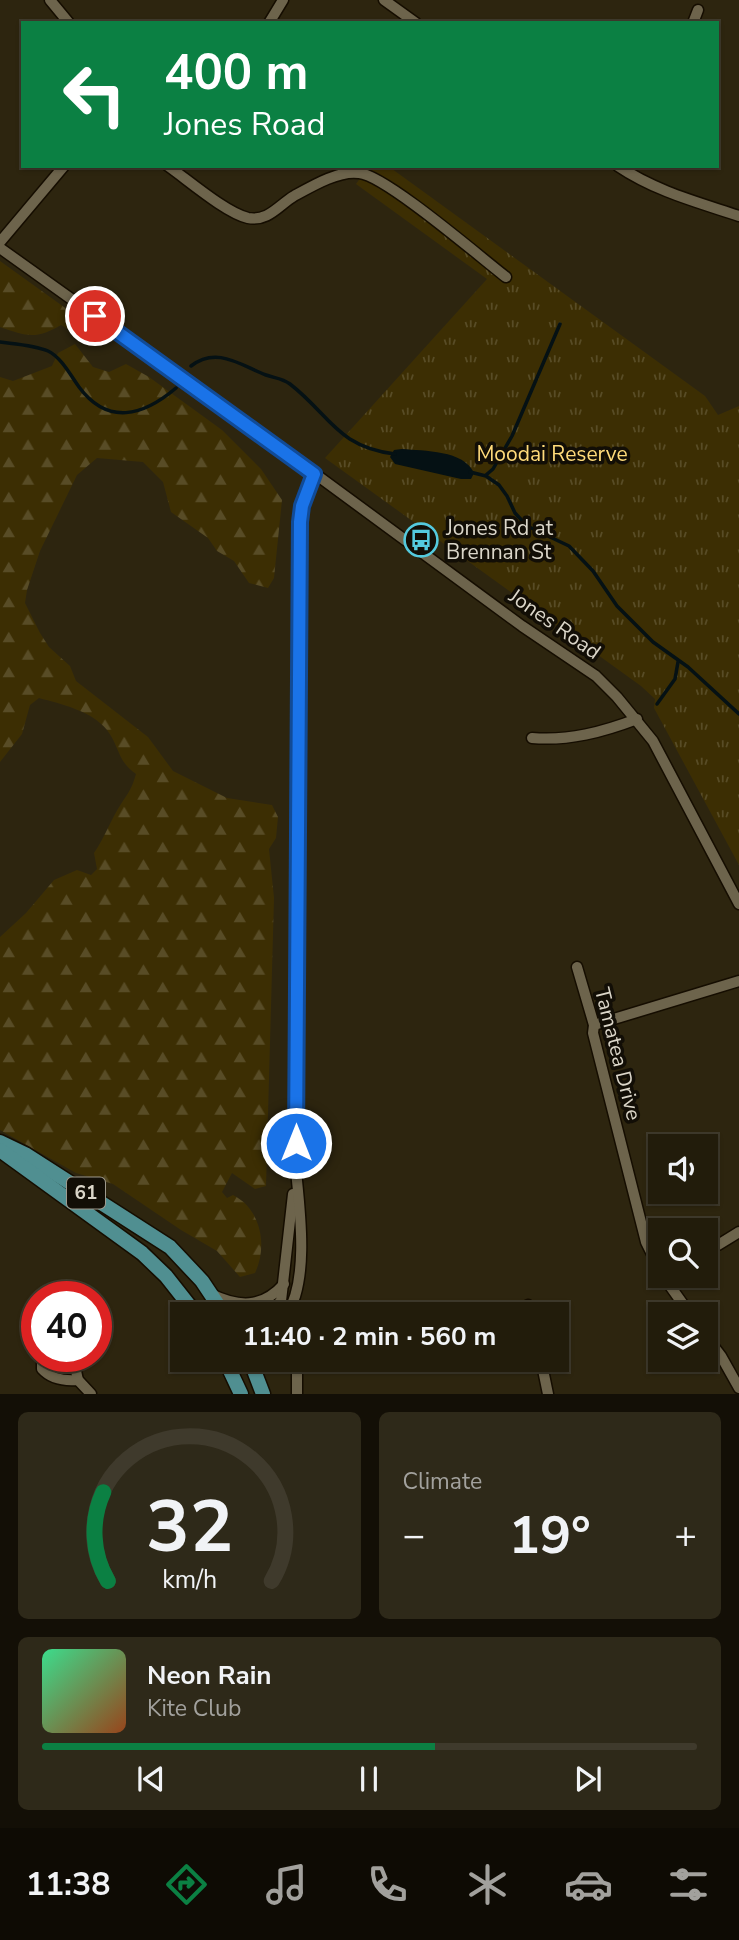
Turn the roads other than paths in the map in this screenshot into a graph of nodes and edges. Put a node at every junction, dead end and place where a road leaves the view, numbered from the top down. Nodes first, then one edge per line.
1 (50, 0) edge
2 (283, 0) edge
3 (384, 0) edge
4 (698, 10) dead end
5 (67, 21) edge
6 (270, 21) edge
7 (413, 21) edge
8 (693, 21) edge
9 (62, 168) edge
10 (170, 168) edge
11 (622, 168) edge
12 (739, 216) edge
13 (0, 242) edge
14 (0, 248) edge
15 (506, 277) dead end
16 (314, 474) junction
17 (637, 719) junction
18 (532, 738) dead end
19 (739, 904) edge
20 (577, 967) dead end
21 (739, 981) edge
22 (594, 1025) junction
23 (0, 1142) edge
24 (0, 1150) edge
25 (296, 1171) junction
26 (739, 1231) edge
27 (718, 1245) edge
28 (648, 1246) edge
29 (284, 1284) junction
30 (211, 1294) junction
31 (281, 1301) edge
32 (187, 1302) edge
33 (216, 1302) edge
34 (293, 1302) edge
35 (718, 1351) edge
36 (44, 1372) edge
37 (76, 1372) edge
38 (231, 1372) edge
39 (255, 1372) edge
40 (297, 1372) edge
41 (543, 1372) edge
42 (736, 1373) edge
43 (78, 1380) junction
44 (739, 1388) edge
45 (91, 1394) edge
46 (241, 1394) edge
47 (263, 1394) edge
48 (298, 1394) edge
49 (548, 1394) edge

1 - 5 street
2 - 6 street
3 - 7 street
4 - 8 street
9 - 13 street
10 - 15 street
11 - 12 street
14 - 16 street, Jones Road
16 - 17 street, Jones Road
16 - 25 street
17 - 18 street
17 - 19 street, Jones Road
20 - 22 street, Tamatea Drive
21 - 22 street
22 - 28 street, Tamatea Drive
23 - 30 main road, 61
24 - 32 main road, 61
25 - 29 street
25 - 34 street
26 - 27 street
29 - 30 street
29 - 31 street
30 - 33 main road, 61
35 - 42 street
36 - 43 street
37 - 43 street
38 - 46 main road
39 - 47 main road
40 - 48 street
41 - 49 street
42 - 44 street
43 - 45 street

